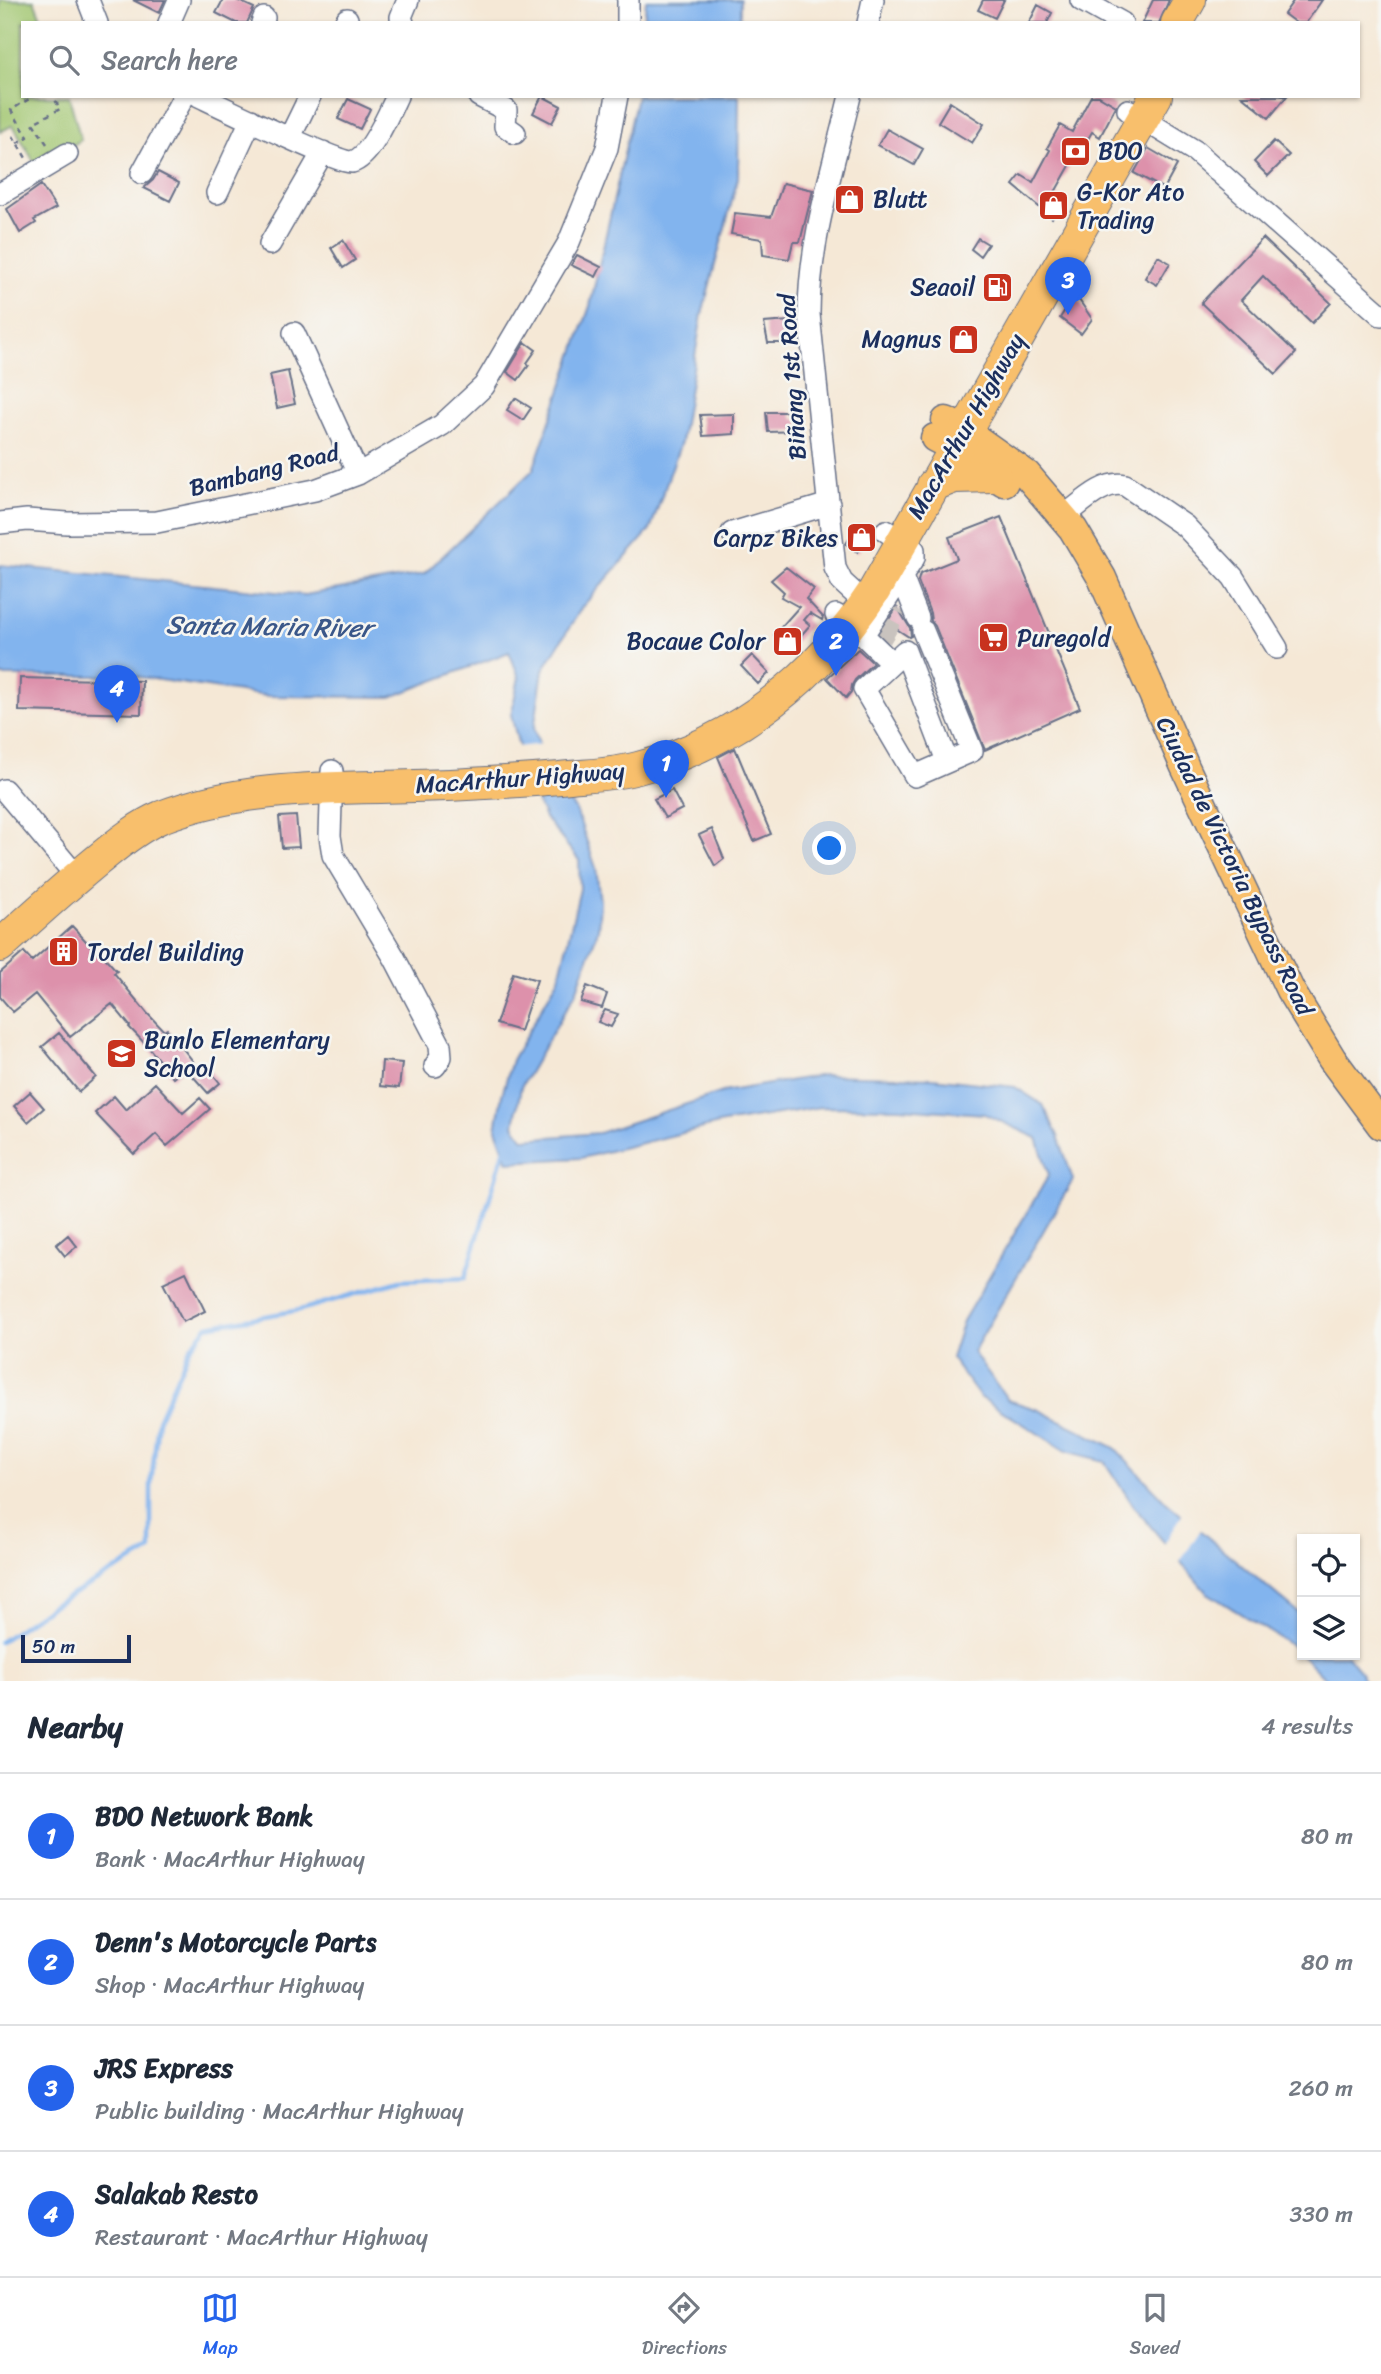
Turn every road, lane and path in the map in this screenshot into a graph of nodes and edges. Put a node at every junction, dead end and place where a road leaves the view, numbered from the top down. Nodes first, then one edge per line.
1 (179, 0) edge
2 (408, 0) edge
3 (628, 0) edge
4 (873, 0) edge
5 (1081, 0) edge
6 (1190, 0) edge
7 (1212, 0) edge
8 (170, 21) edge
9 (402, 21) edge
10 (628, 21) edge
11 (868, 21) edge
12 (1118, 21) edge
13 (1178, 21) edge
14 (1200, 21) edge
15 (31, 98) edge
16 (54, 98) edge
17 (183, 98) edge
18 (208, 98) edge
19 (309, 98) edge
20 (396, 98) edge
21 (483, 98) edge
22 (617, 98) edge
23 (850, 98) edge
24 (225, 102) edge
25 (1141, 106) edge
26 (251, 120) junction
27 (515, 133) dead end
28 (13, 135) dead end
29 (290, 137) junction
30 (17, 143) junction
31 (323, 152) junction
32 (60, 153) joint
33 (35, 173) junction
34 (142, 173) dead end
35 (217, 193) dead end
36 (0, 194) edge
37 (270, 244) dead end
38 (1381, 315) edge
39 (294, 333) dead end
40 (950, 434) junction
41 (358, 474) junction
42 (995, 476) junction
43 (933, 485) junction
44 (829, 504) junction
45 (1063, 517) junction
46 (0, 523) edge
47 (732, 533) dead end
48 (894, 536) junction
49 (903, 592) junction
50 (860, 622) junction
51 (1127, 633) junction
52 (1277, 648) dead end
53 (892, 663) junction
54 (947, 761) junction
55 (332, 780) junction
56 (4, 790) dead end
57 (71, 869) junction
58 (0, 919) edge
59 (0, 946) edge
60 (435, 1066) dead end
61 (1381, 1125) edge

1 - 8 street
2 - 9 street
3 - 10 street
4 - 11 street
5 - 12 street
6 - 13 highway
7 - 14 highway
15 - 30 path
16 - 32 path
17 - 34 street
18 - 24 street
19 - 29 street
20 - 31 street
21 - 27 street
22 - 41 street, Bambang Road
23 - 44 street, Biñang 1st Road
24 - 26 street
25 - 38 street
25 - 40 highway, MacArthur Highway
26 - 29 street
26 - 35 street
28 - 30 path
29 - 31 street
30 - 33 path
31 - 37 street
32 - 33 street
33 - 36 street
39 - 41 street
40 - 42 main road, Ciudad de Victoria Bypass Road
40 - 43 highway, MacArthur Highway
40 - 45 main road, Ciudad de Victoria Bypass Road
40 - 48 highway, MacArthur Highway
41 - 46 street, Bambang Road
42 - 43 highway
42 - 51 main road, Ciudad de Victoria Bypass Road
43 - 48 highway, MacArthur Highway
44 - 47 street
44 - 50 street, Biñang 1st Road
45 - 51 main road, Ciudad de Victoria Bypass Road
45 - 52 street
48 - 49 street
48 - 50 highway, MacArthur Highway
49 - 50 street
49 - 54 street
50 - 53 street, Biñang 1st Road
50 - 55 highway, MacArthur Highway
51 - 61 main road, Ciudad de Victoria Bypass Road
53 - 54 street
53 - 54 street
55 - 57 highway, MacArthur Highway
55 - 60 street
56 - 57 street
57 - 58 highway, MacArthur Highway
57 - 59 highway, MacArthur Highway

